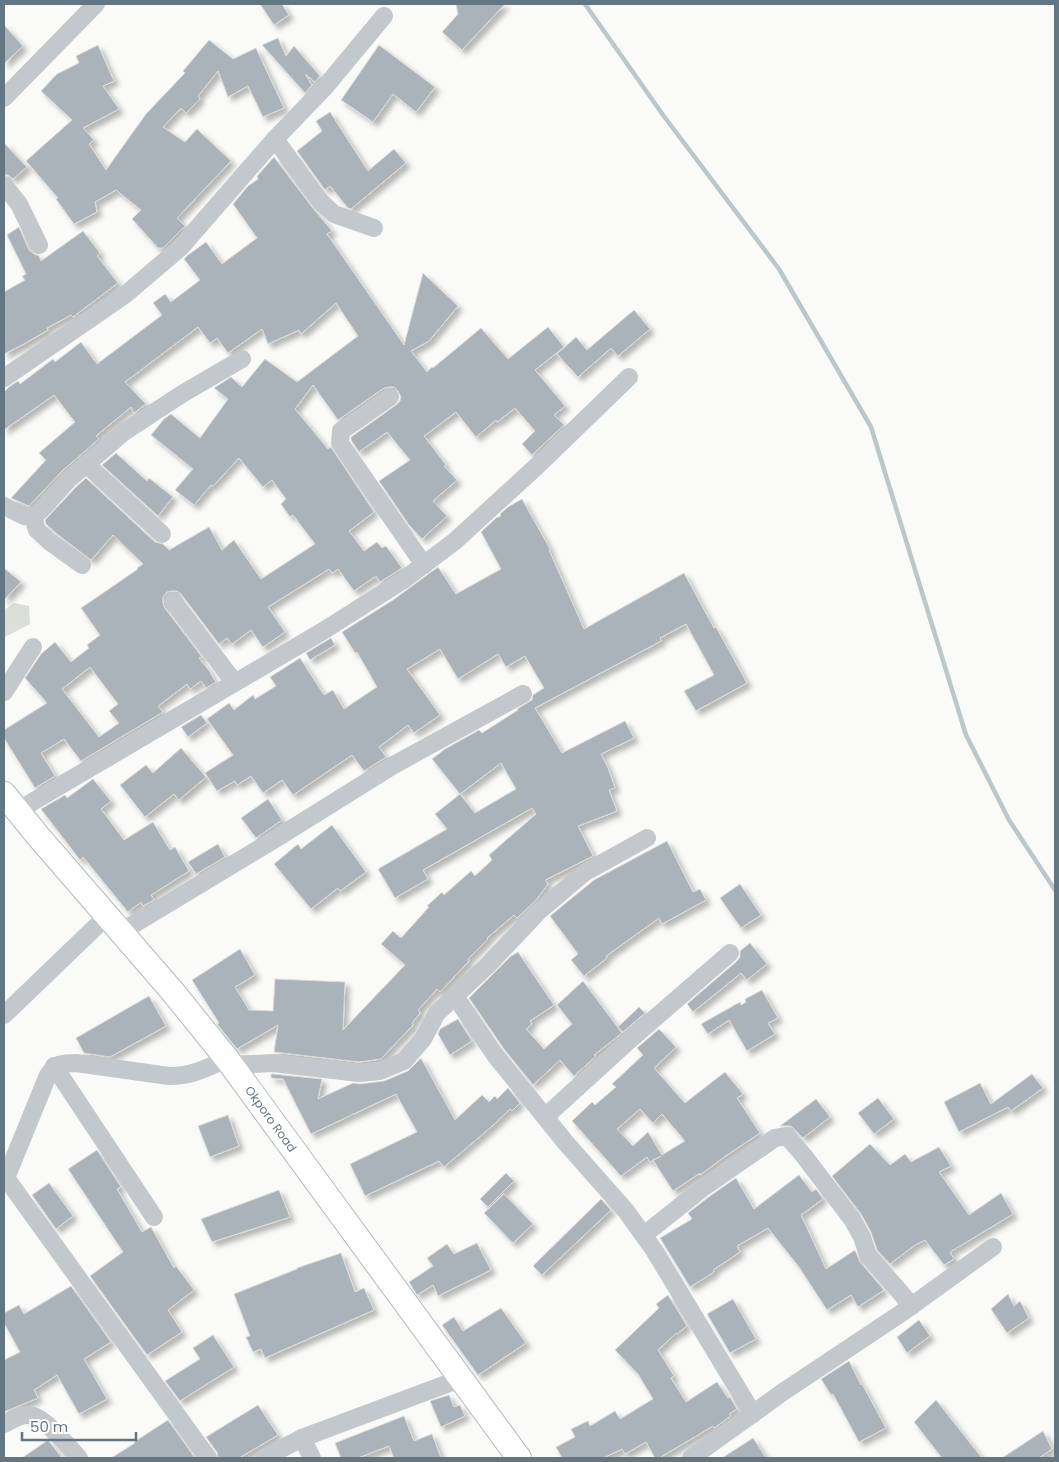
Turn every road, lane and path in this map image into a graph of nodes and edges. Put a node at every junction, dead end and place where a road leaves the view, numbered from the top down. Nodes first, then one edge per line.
1 (96, 4) edge
2 (384, 16) dead end
3 (4, 98) edge
4 (275, 139) junction
5 (4, 185) edge
6 (374, 228) dead end
7 (39, 246) dead end
8 (242, 359) dead end
9 (629, 377) dead end
10 (4, 378) edge
11 (390, 397) dead end
12 (86, 464) junction
13 (4, 506) edge
14 (32, 517) junction
15 (162, 534) dead end
16 (82, 565) dead end
17 (424, 565) junction
18 (174, 601) dead end
19 (33, 647) dead end
20 (234, 682) junction
21 (4, 692) edge
22 (523, 694) dead end
23 (10, 802) edge
24 (647, 838) dead end
25 (114, 924) junction
26 (730, 953) dead end
27 (455, 996) junction
28 (4, 1014) edge
29 (229, 1062) junction
30 (54, 1066) junction
31 (545, 1117) junction
32 (154, 1217) dead end
33 (644, 1235) junction
34 (993, 1247) dead end
35 (912, 1306) junction
36 (460, 1379) junction
37 (753, 1414) junction
38 (4, 1424) edge
39 (302, 1438) junction
40 (79, 1458) edge
41 (208, 1458) edge
42 (264, 1458) edge
43 (312, 1458) edge
44 (519, 1458) edge
45 (691, 1458) edge

1 - 3 street
2 - 4 street
4 - 6 street
4 - 10 street
5 - 7 street
8 - 12 street
9 - 17 street
11 - 17 street
12 - 14 street
12 - 15 street
13 - 14 street
14 - 16 street
17 - 20 street
18 - 20 street
19 - 21 street
20 - 23 street
22 - 25 street
23 - 25 main road, Okporo Road
24 - 27 street
25 - 28 street
25 - 29 main road, Okporo Road
26 - 31 street
27 - 29 street
27 - 31 street
29 - 30 street
29 - 36 main road, Okporo Road
30 - 32 street
30 - 41 street
31 - 33 street
33 - 35 street
33 - 37 street
34 - 35 street
35 - 37 street
36 - 39 street
36 - 44 main road, Okporo Road
37 - 45 street
38 - 40 street
39 - 42 street
39 - 43 street

